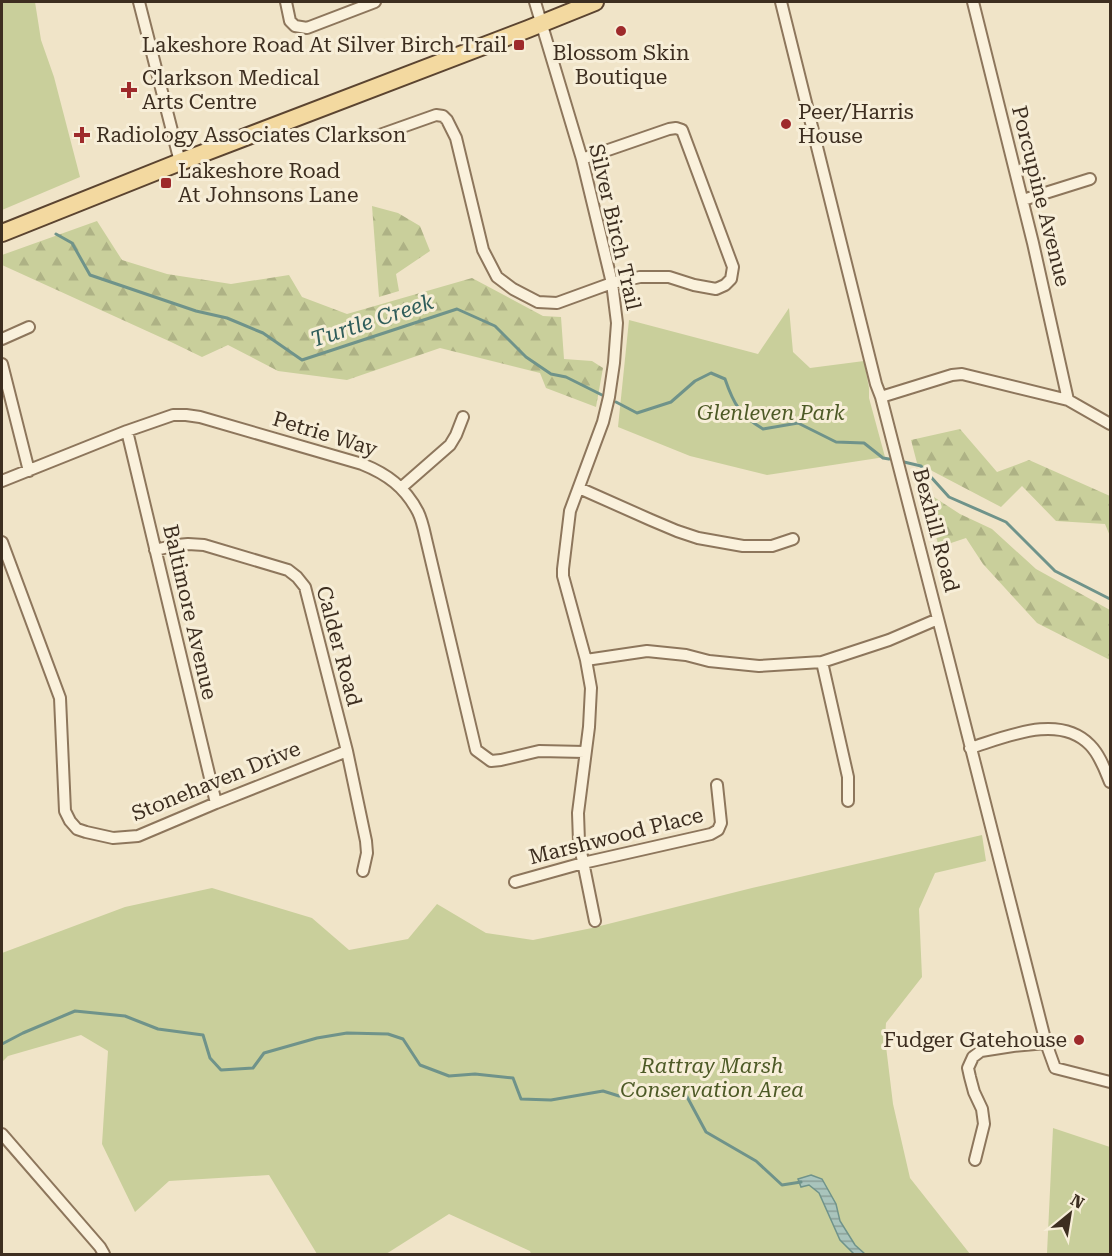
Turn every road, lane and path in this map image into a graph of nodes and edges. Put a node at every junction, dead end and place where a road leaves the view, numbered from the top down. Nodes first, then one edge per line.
1 (139, 2) edge
2 (286, 2) edge
3 (375, 2) edge
4 (535, 2) edge
5 (595, 2) edge
6 (781, 2) edge
7 (972, 2) edge
8 (542, 23) junction
9 (374, 137) dead end
10 (582, 159) junction
11 (180, 162) junction
12 (1090, 179) dead end
13 (1023, 200) junction
14 (2, 233) edge
15 (612, 283) junction
16 (29, 327) dead end
17 (2, 339) edge
18 (2, 364) edge
19 (881, 397) junction
20 (1068, 400) junction
21 (463, 417) dead end
22 (1110, 424) edge
23 (127, 431) junction
24 (29, 471) junction
25 (2, 481) edge
26 (402, 487) junction
27 (579, 488) junction
28 (793, 539) dead end
29 (2, 542) edge
30 (155, 550) junction
31 (938, 619) junction
32 (586, 660) junction
33 (822, 662) junction
34 (970, 748) junction
35 (347, 751) junction
36 (585, 752) junction
37 (1110, 782) edge
38 (717, 786) dead end
39 (848, 801) dead end
40 (216, 803) junction
41 (583, 863) junction
42 (363, 871) dead end
43 (515, 882) dead end
44 (595, 921) dead end
45 (1046, 1043) junction
46 (1110, 1082) edge
47 (2, 1134) edge
48 (975, 1160) dead end
49 (104, 1254) edge

1 - 11 street
2 - 3 street
4 - 8 street, Silver Birch Trail
5 - 8 main road
6 - 19 street, Bexhill Road
7 - 13 street, Porcupine Avenue
8 - 10 street, Silver Birch Trail
8 - 11 main road
9 - 15 street
10 - 15 street, Silver Birch Trail
10 - 15 street
11 - 14 main road
12 - 13 street
13 - 20 street, Porcupine Avenue
15 - 27 street, Silver Birch Trail
16 - 17 street
18 - 24 street
19 - 20 street
19 - 31 street, Bexhill Road
20 - 22 street
21 - 26 street
23 - 24 street, Petrie Way
23 - 26 street, Petrie Way
23 - 30 street, Baltimore Avenue
24 - 25 street, Petrie Way
26 - 36 street, Petrie Way
27 - 28 street
27 - 32 street, Silver Birch Trail
29 - 40 street, Stonehaven Drive
30 - 35 street, Calder Road
30 - 40 street, Baltimore Avenue
31 - 33 street
31 - 34 street, Bexhill Road
32 - 33 street
32 - 36 street, Silver Birch Trail
33 - 39 street
34 - 37 street
34 - 45 street, Bexhill Road
35 - 40 street, Stonehaven Drive
35 - 42 street, Calder Road
36 - 41 street, Silver Birch Trail
38 - 41 street, Marshwood Place
41 - 43 street, Marshwood Place
41 - 44 street, Silver Birch Trail
45 - 46 street, Bexhill Road
45 - 48 street
47 - 49 street

